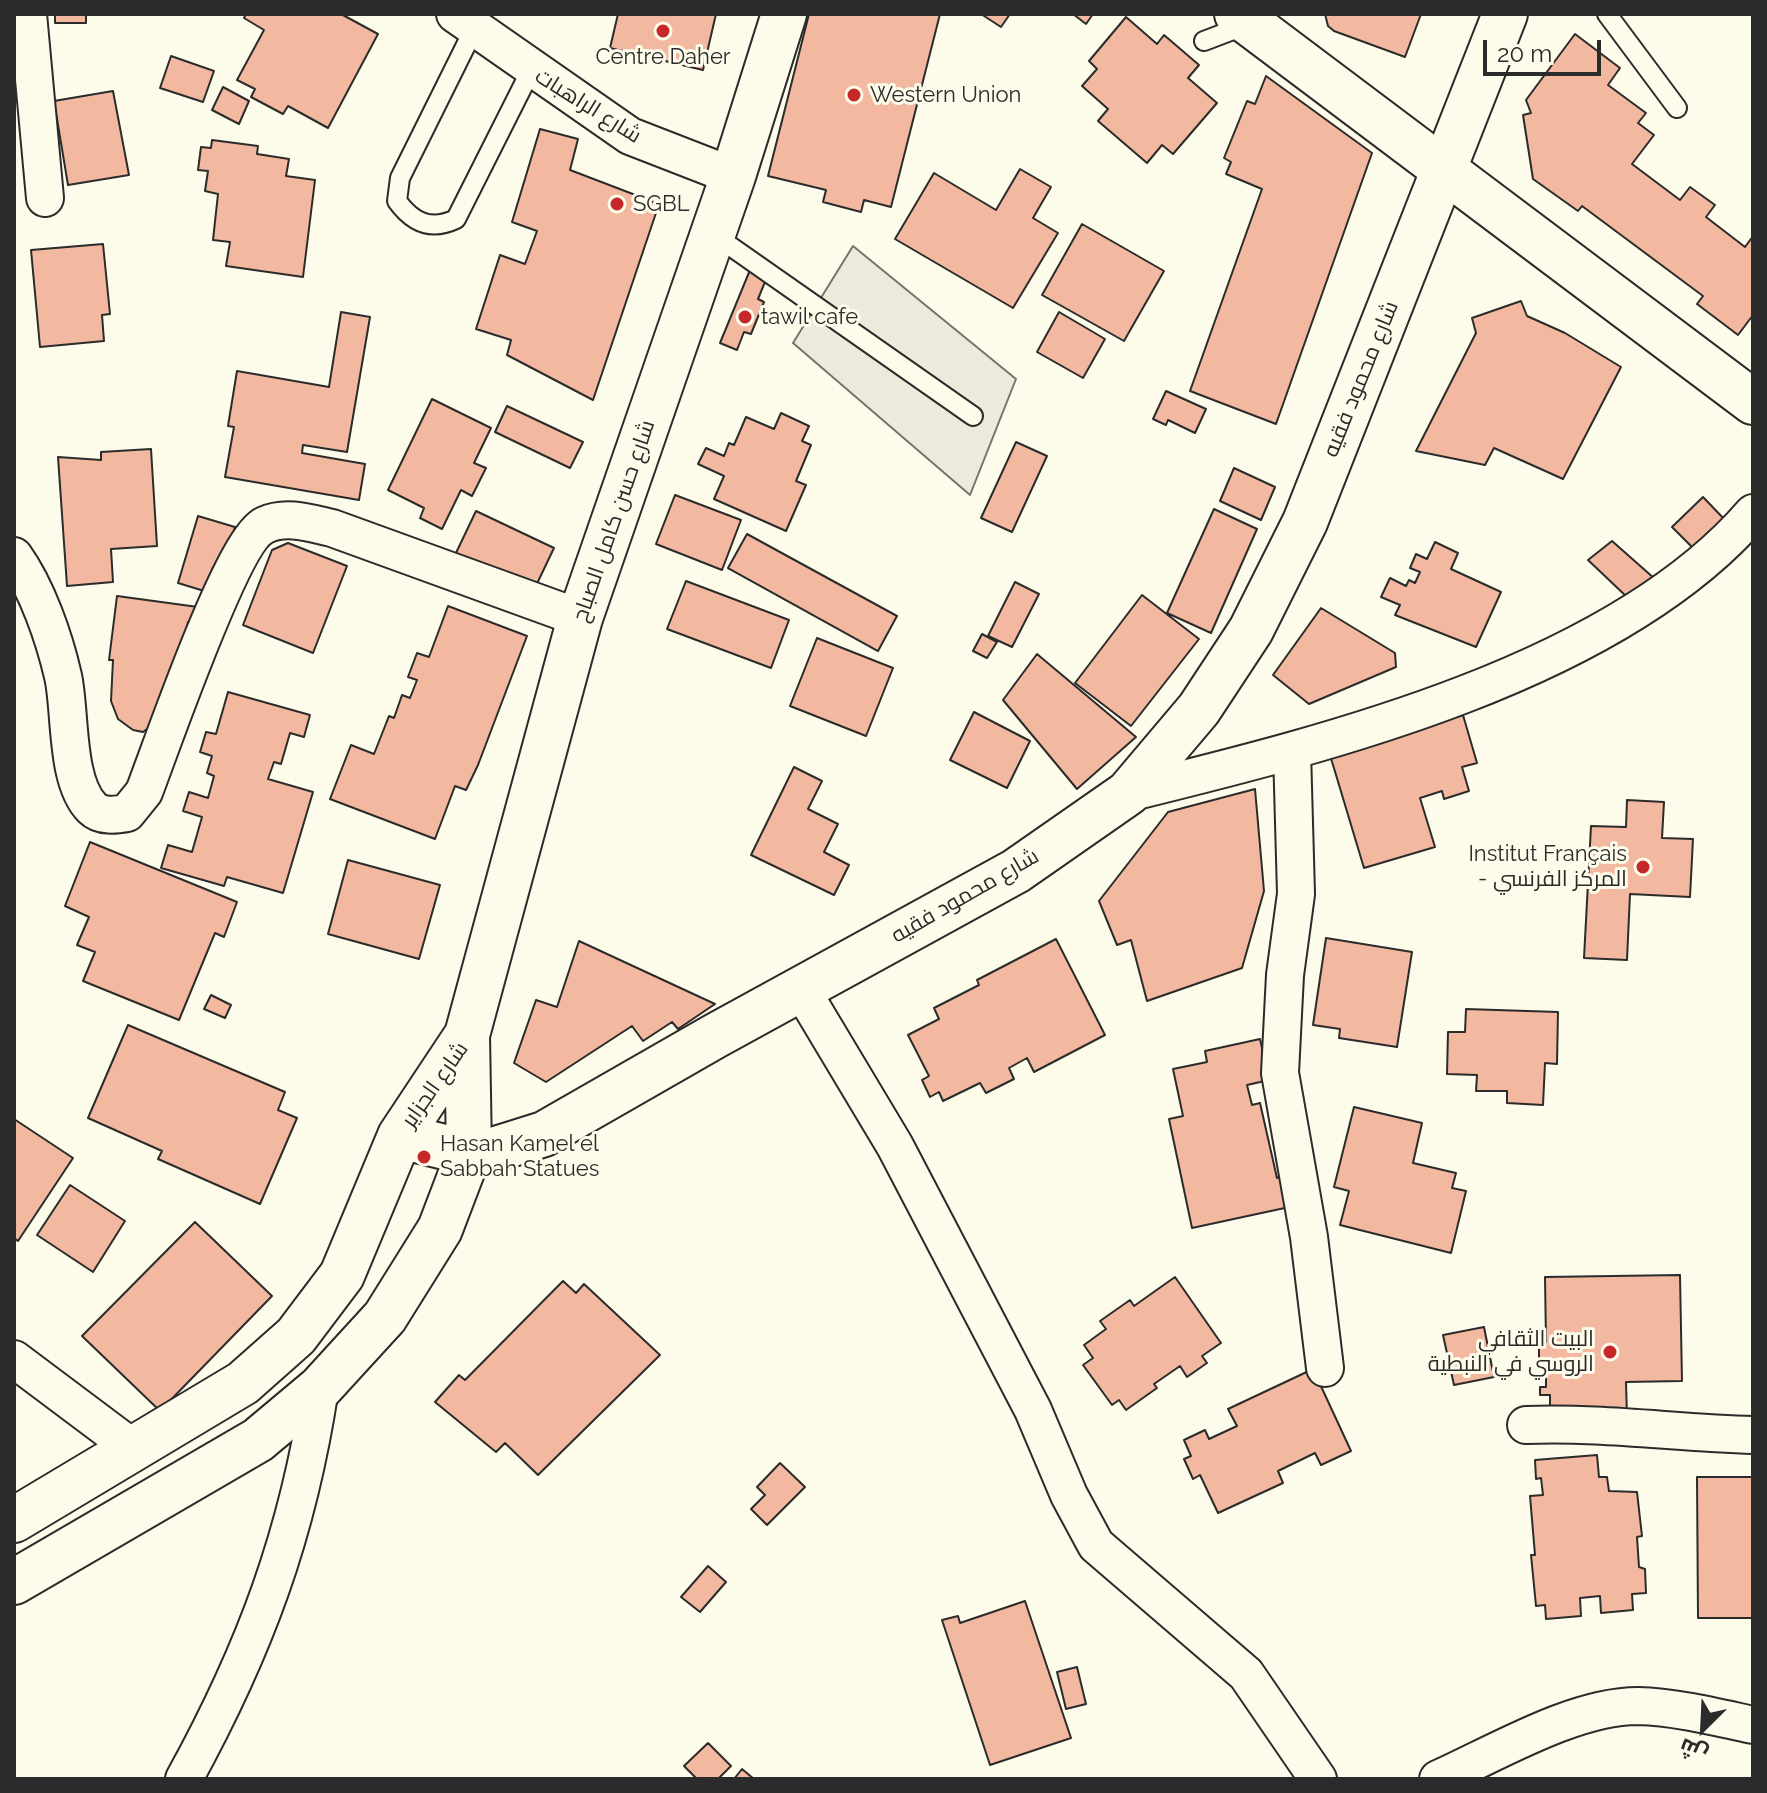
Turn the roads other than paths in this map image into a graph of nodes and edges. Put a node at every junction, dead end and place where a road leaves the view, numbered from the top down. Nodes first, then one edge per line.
1 (28, 14) edge
2 (784, 14) edge
3 (1505, 14) edge
4 (1607, 14) edge
5 (1244, 19) edge
6 (465, 21) edge
7 (1204, 41) dead end
8 (531, 70) junction
9 (1677, 108) dead end
10 (1445, 167) junction
11 (733, 176) junction
12 (45, 198) dead end
13 (713, 233) junction
14 (1753, 402) edge
15 (973, 416) dead end
16 (1753, 513) edge
17 (14, 556) edge
18 (580, 618) junction
19 (1292, 751) junction
20 (1128, 793) junction
21 (801, 989) junction
22 (467, 1035) junction
23 (400, 1136) junction
24 (469, 1153) junction
25 (14, 1359) edge
26 (1325, 1368) dead end
27 (320, 1388) junction
28 (1526, 1425) dead end
29 (1753, 1435) edge
30 (134, 1449) junction
31 (14, 1520) edge
32 (14, 1582) edge
33 (1753, 1725) edge
34 (184, 1779) edge
35 (1318, 1779) edge
36 (1438, 1779) edge

1 - 12 street
2 - 11 main road, شارع حسن كامل الصباح
3 - 10 main road, شارع محمود فقيه
4 - 9 lane
5 - 7 lane
5 - 10 main road
6 - 8 street, شارع الراهبات
6 - 8 lane
8 - 11 street, شارع الراهبات
10 - 14 main road
10 - 20 main road, شارع محمود فقيه
11 - 13 main road, شارع حسن كامل الصباح
13 - 15 lane
13 - 18 main road, شارع حسن كامل الصباح
16 - 19 street
17 - 18 street
18 - 22 main road, شارع حسن كامل الصباح
19 - 20 street
19 - 26 street
20 - 21 main road, شارع محمود فقيه
21 - 24 main road, شارع محمود فقيه
21 - 35 street
22 - 23 main road, شارع الجزاير
22 - 24 main road, شارع الجزاير
23 - 24 main road, شارع محمود فقيه
23 - 30 main road, شارع الجزاير
24 - 27 main road, شارع الجزاير
25 - 30 street
27 - 32 main road, شارع الجزاير
27 - 34 street
28 - 29 street
30 - 31 main road, شارع الجزاير
33 - 36 street

